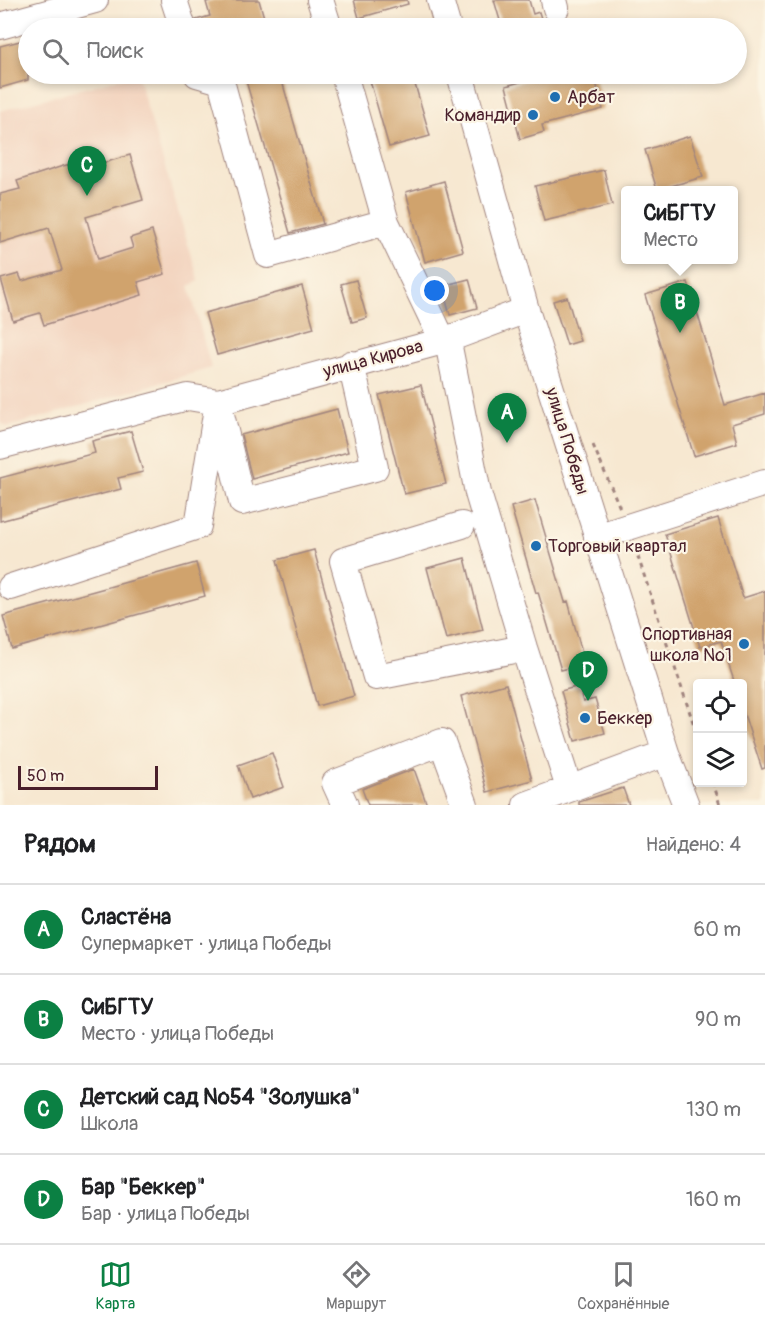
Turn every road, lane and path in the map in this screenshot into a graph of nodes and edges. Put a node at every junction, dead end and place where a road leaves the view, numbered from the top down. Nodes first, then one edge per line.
1 (95, 0) edge
2 (174, 0) edge
3 (320, 0) edge
4 (440, 0) edge
5 (29, 18) edge
6 (180, 18) edge
7 (326, 18) edge
8 (445, 18) edge
9 (18, 21) edge
10 (0, 26) edge
11 (222, 84) edge
12 (347, 84) edge
13 (463, 84) edge
14 (386, 222) junction
15 (526, 310) junction
16 (443, 341) junction
17 (351, 364) junction
18 (219, 402) junction
19 (592, 442) dead end
20 (0, 446) edge
21 (765, 483) edge
22 (462, 525) dead end
23 (628, 527) junction
24 (597, 537) junction
25 (11, 587) dead end
26 (524, 648) junction
27 (697, 733) edge
28 (666, 753) junction
29 (714, 787) edge
30 (569, 788) junction
31 (345, 805) edge
32 (465, 805) edge
33 (526, 805) edge
34 (686, 805) edge
35 (720, 805) edge

1 - 5 street
2 - 6 street
3 - 7 street
4 - 8 street
9 - 10 street
11 - 14 street
12 - 14 street
13 - 15 street, улица Победы
14 - 16 street
15 - 16 street, улица Кирова
15 - 24 street, улица Победы
16 - 17 street, улица Кирова
16 - 26 street
17 - 18 street, улица Кирова
17 - 18 street
18 - 20 street
18 - 25 street
19 - 23 path
21 - 23 street
22 - 26 street
23 - 24 street
23 - 27 path
24 - 28 street, улица Победы
26 - 30 street
28 - 30 street
28 - 34 street, улица Победы
29 - 35 path
30 - 33 street
31 - 32 street

